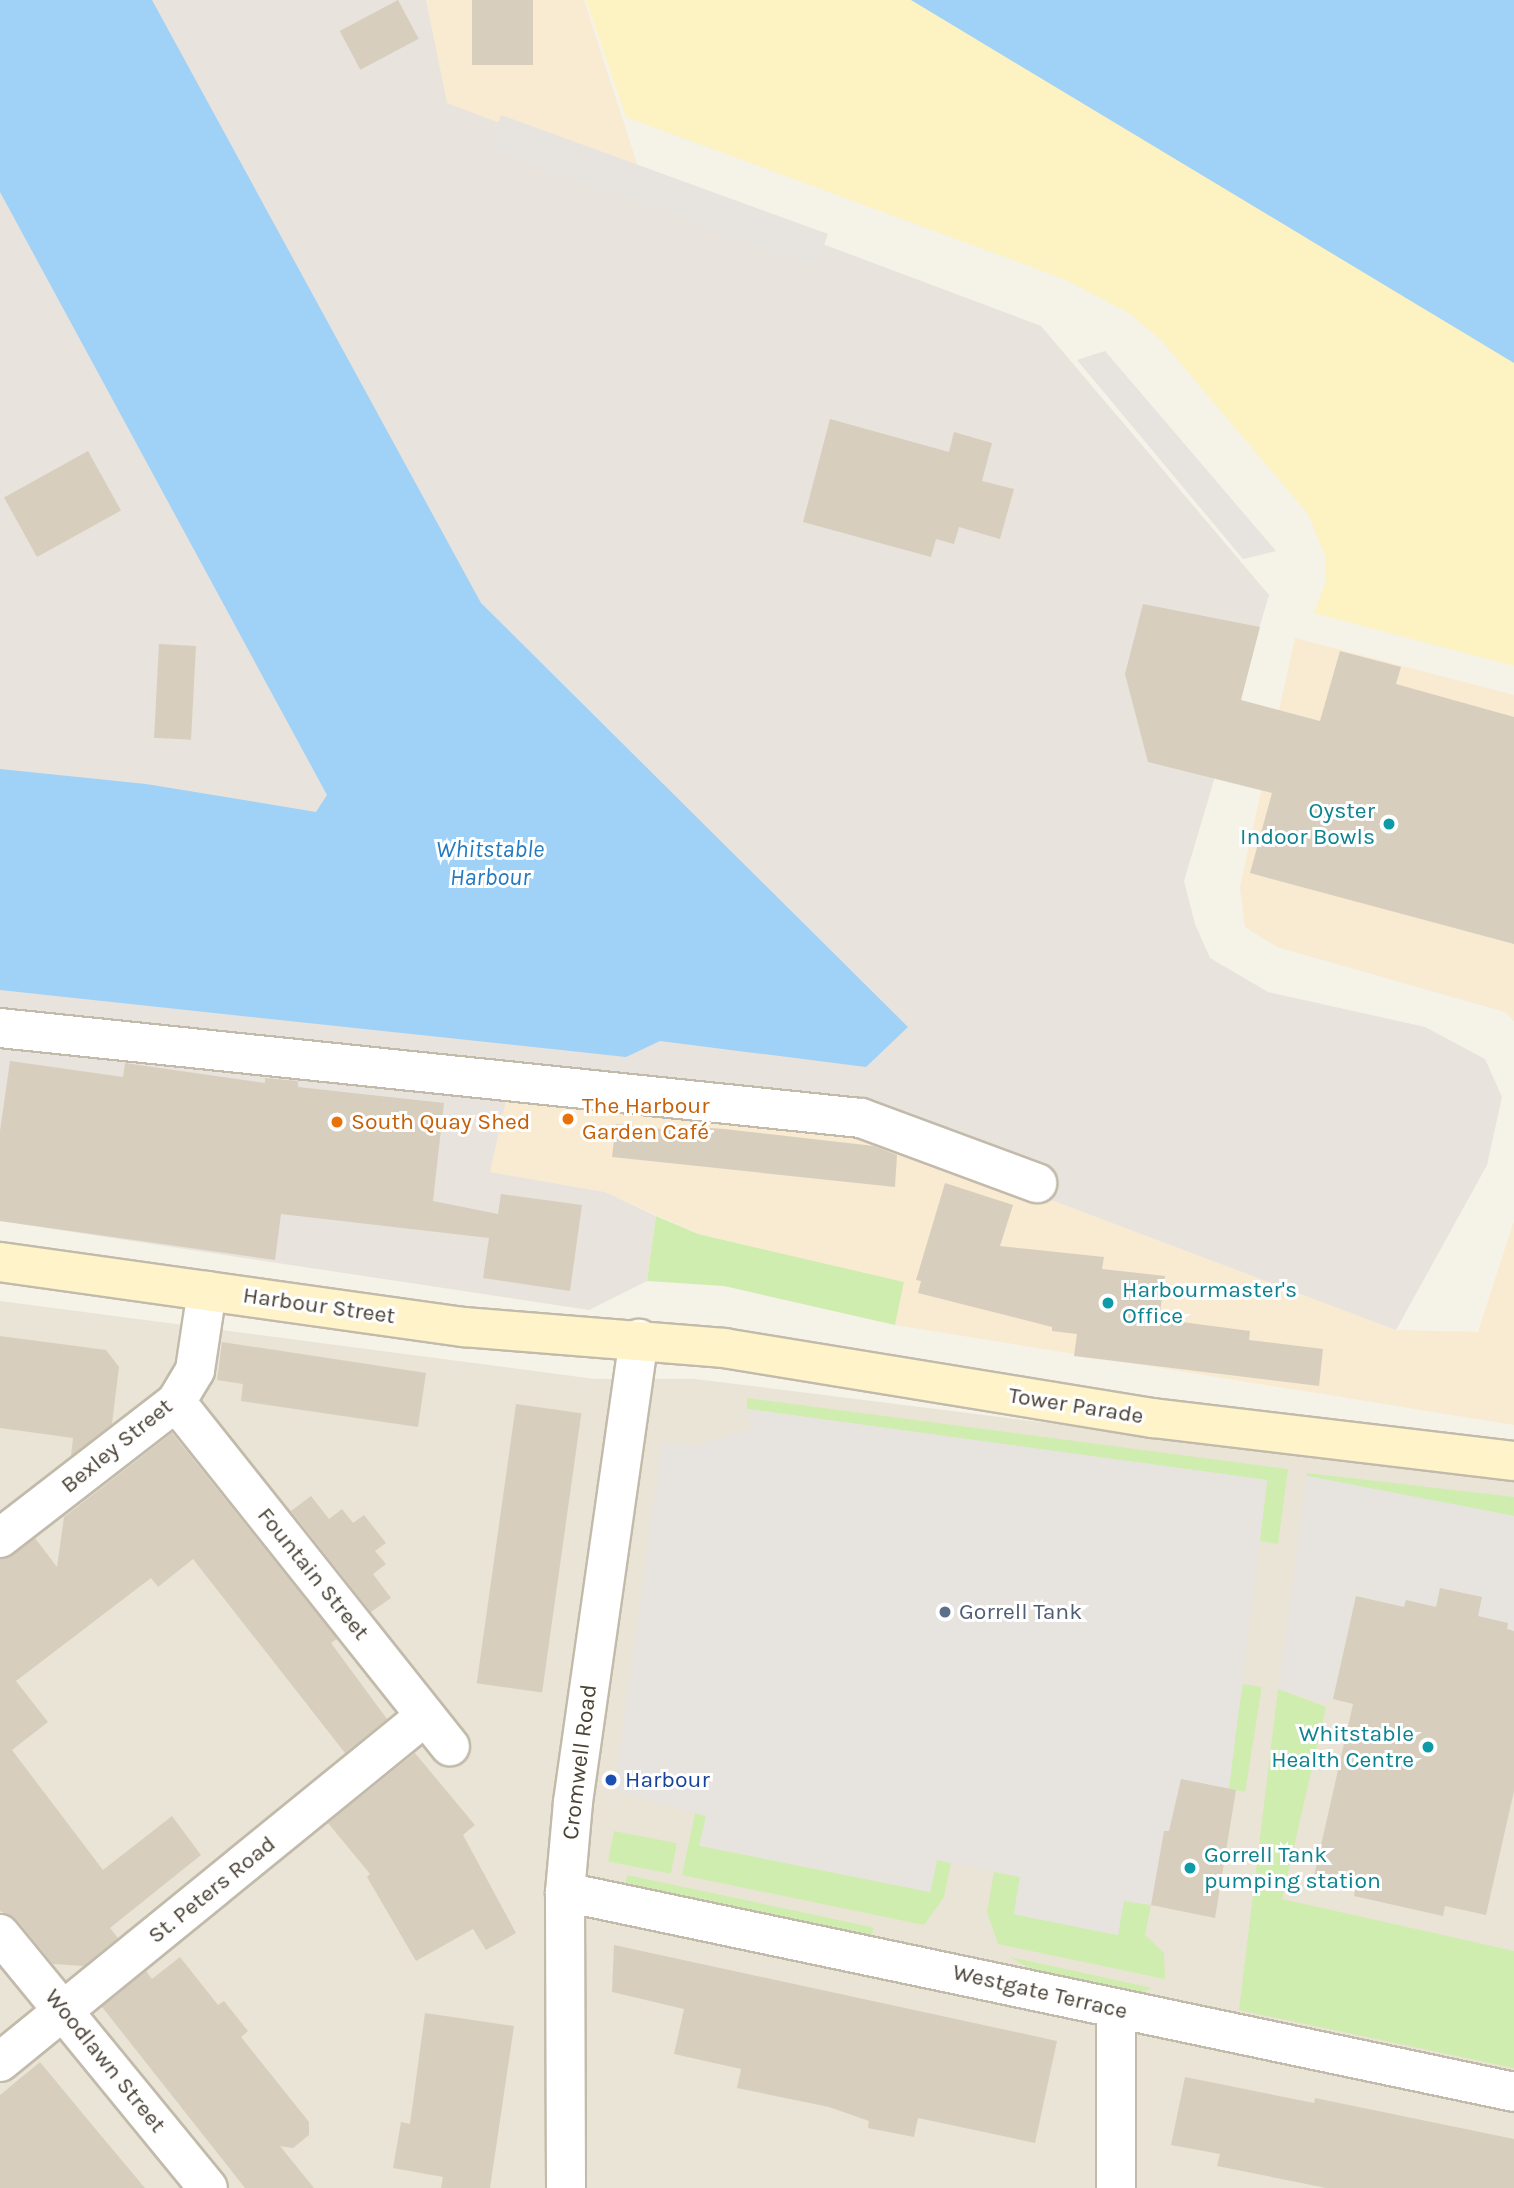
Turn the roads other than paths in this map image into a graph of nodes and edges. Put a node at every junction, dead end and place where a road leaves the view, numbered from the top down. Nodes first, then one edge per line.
1 (0, 1028) edge
2 (1037, 1183) dead end
3 (0, 1262) edge
4 (206, 1291) junction
5 (639, 1339) junction
6 (176, 1402) junction
7 (1514, 1461) edge
8 (0, 1538) edge
9 (424, 1717) junction
10 (450, 1746) dead end
11 (565, 1892) junction
12 (0, 1934) edge
13 (63, 2008) junction
14 (1115, 2009) junction
15 (0, 2063) edge
16 (1514, 2092) edge
17 (208, 2188) edge
18 (566, 2188) edge
19 (1116, 2188) edge

1 - 2 street
3 - 4 main road, Harbour Street
4 - 5 main road, Harbour Street
4 - 6 street, Bexley Street
5 - 7 main road, Tower Parade
5 - 11 street, Cromwell Road
6 - 8 street, Bexley Street
6 - 9 street, Fountain Street
9 - 10 street, Fountain Street
9 - 13 street, St. Peters Road
11 - 14 street, Westgate Terrace
11 - 18 street, Cromwell Road
12 - 13 street, Woodlawn Street
13 - 15 street, St. Peters Road
13 - 17 street, Woodlawn Street
14 - 16 street, Westgate Terrace
14 - 19 street

